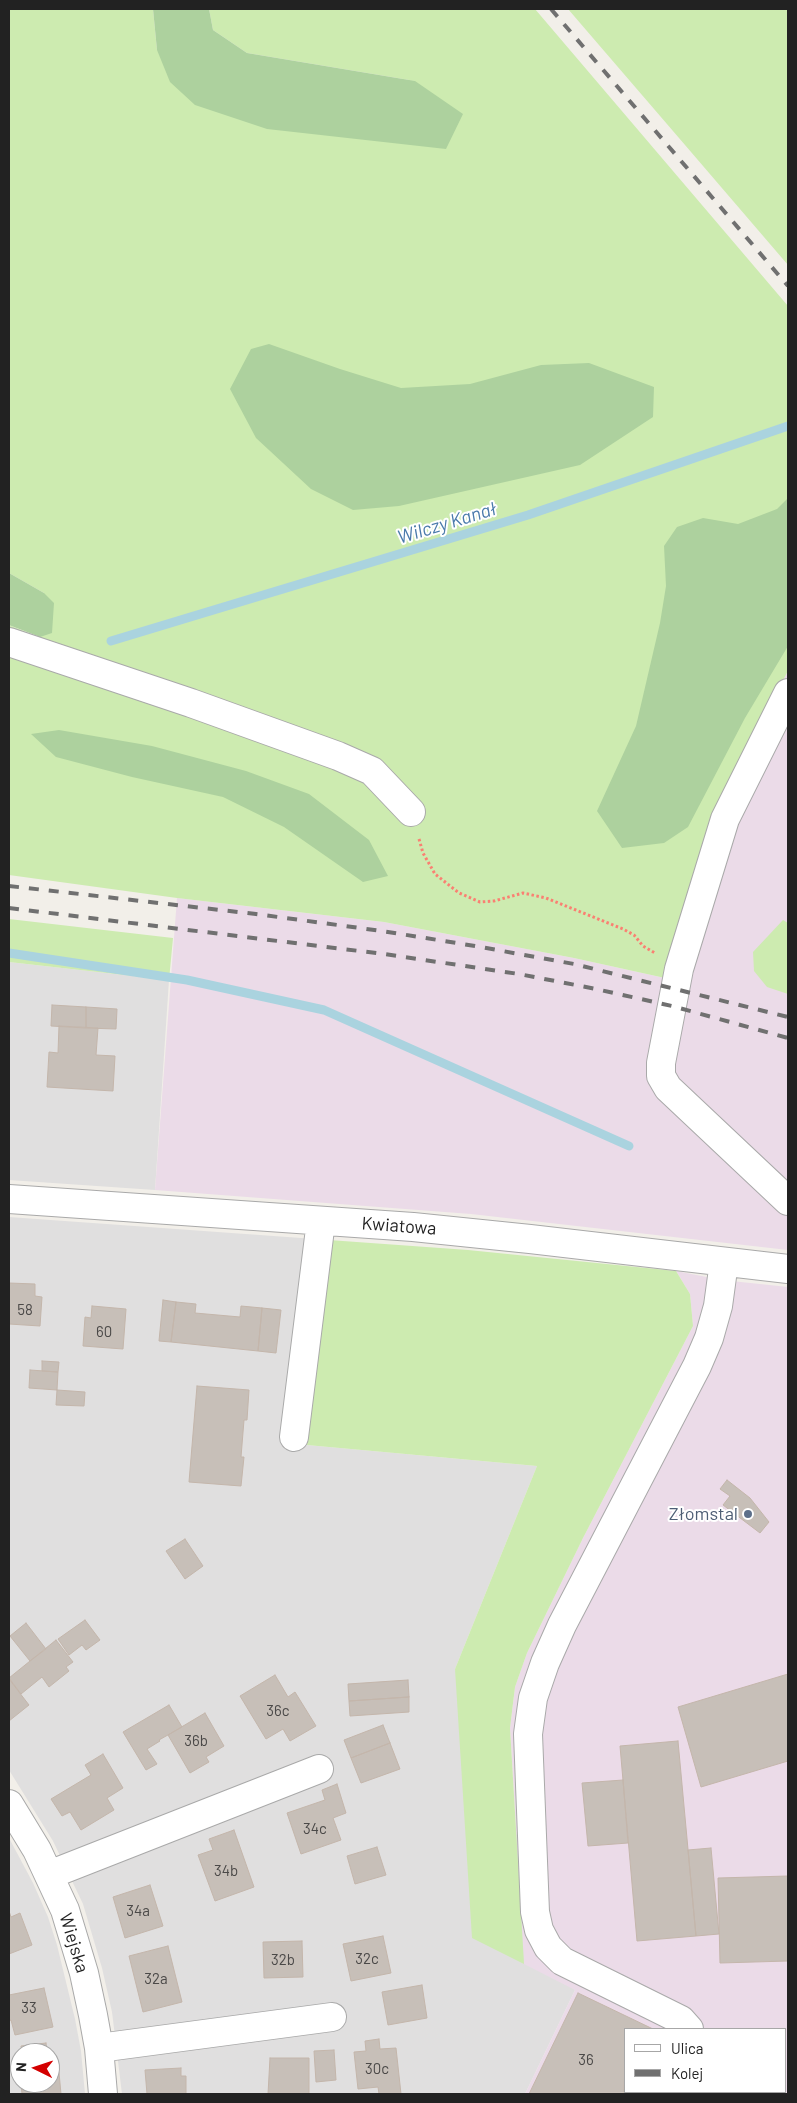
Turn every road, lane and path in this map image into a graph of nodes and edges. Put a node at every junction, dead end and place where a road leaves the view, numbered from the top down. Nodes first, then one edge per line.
1 (9, 642) edge
2 (788, 693) edge
3 (411, 812) joint
4 (679, 969) junction
5 (9, 1199) edge
6 (788, 1201) edge
7 (321, 1220) junction
8 (724, 1262) junction
9 (788, 1269) edge
10 (294, 1437) dead end
11 (319, 1769) dead end
12 (9, 1804) edge
13 (49, 1874) junction
14 (332, 2017) dead end
15 (689, 2028) edge
16 (99, 2048) junction
17 (103, 2094) edge

1 - 3 street
2 - 4 street
3 - 4 path
4 - 6 street
5 - 7 street, Kwiatowa
7 - 8 street, Kwiatowa
7 - 10 street
8 - 9 street, Kwiatowa
8 - 15 street
11 - 13 street
12 - 13 street, Wiejska
13 - 16 street, Wiejska
14 - 16 street
16 - 17 street, Wiejska

